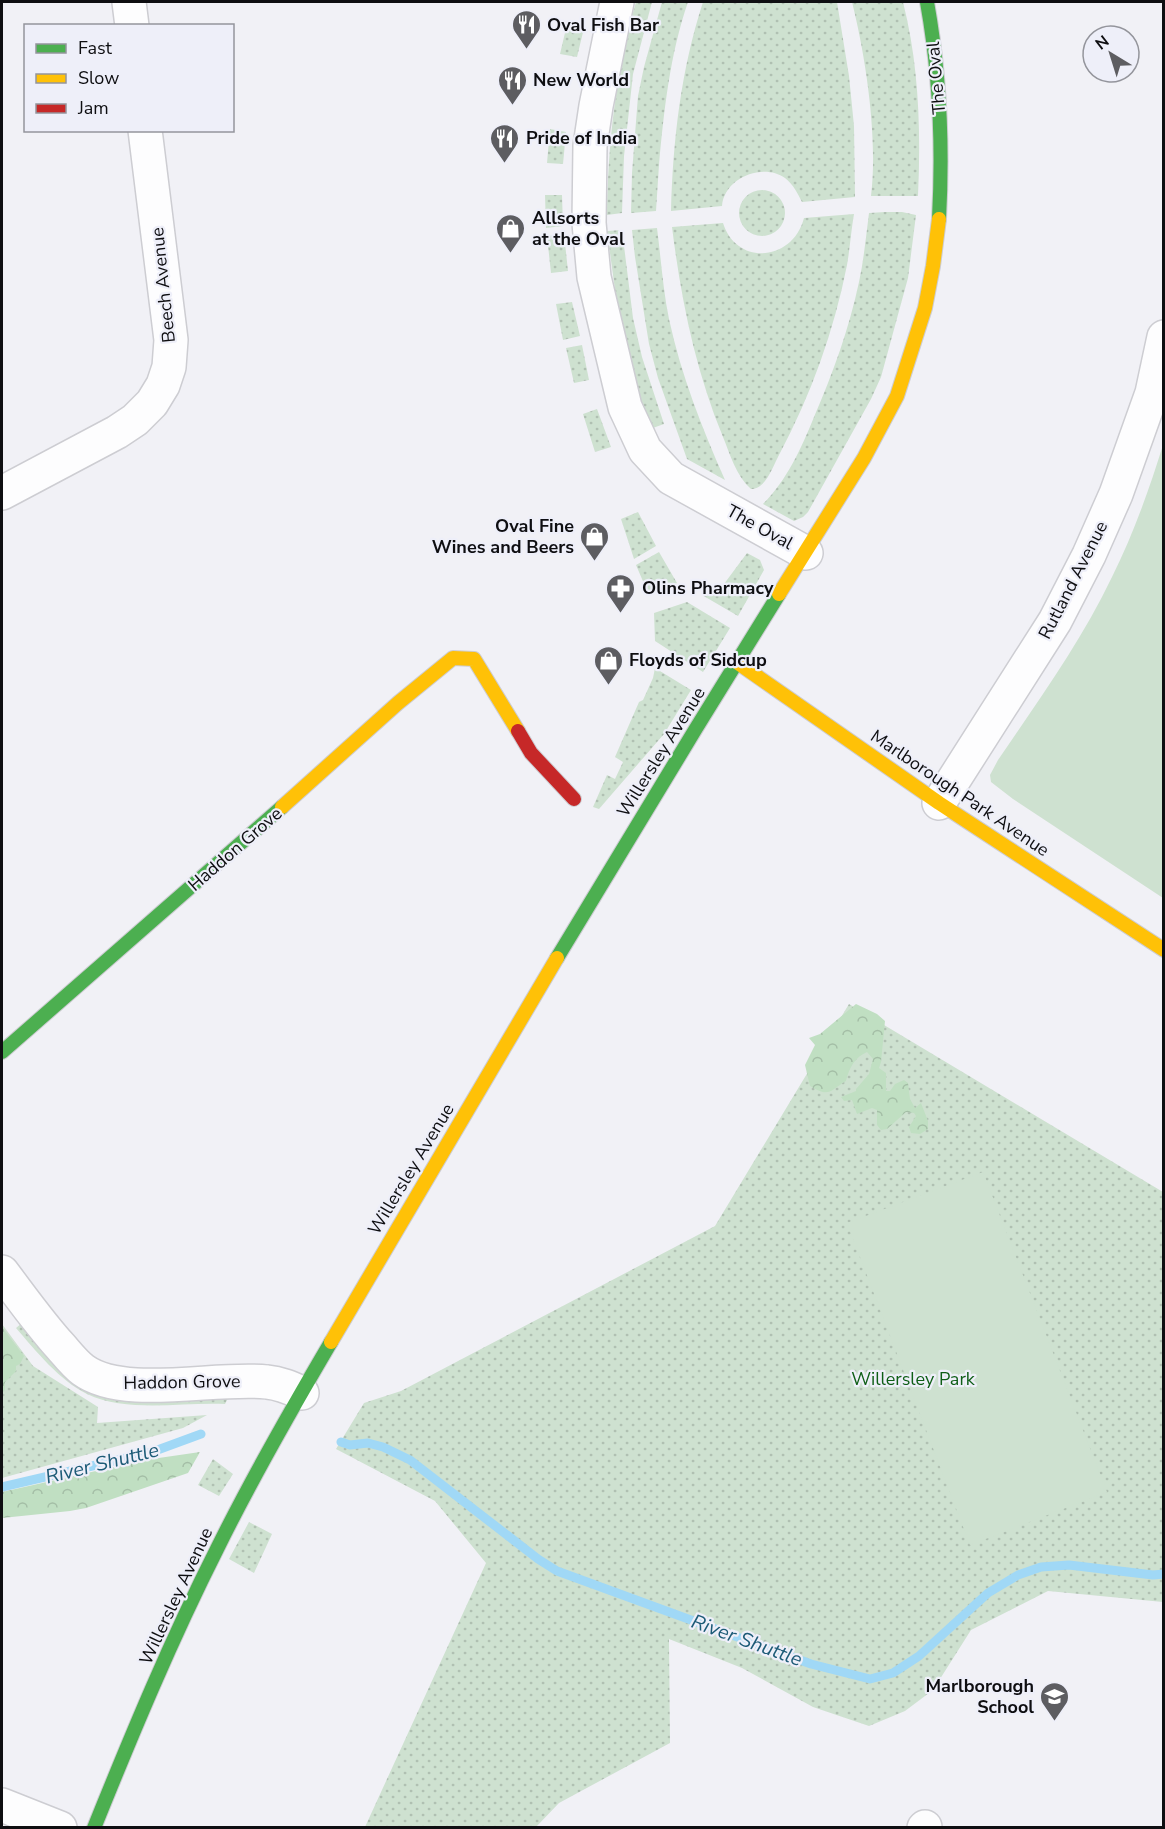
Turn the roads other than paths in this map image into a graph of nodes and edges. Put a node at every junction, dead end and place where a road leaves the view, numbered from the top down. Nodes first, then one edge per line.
1 (129, 2) edge
2 (616, 2) edge
3 (927, 2) edge
4 (132, 24) edge
5 (145, 132) edge
6 (1164, 337) edge
7 (2, 494) edge
8 (806, 553) junction
9 (738, 663) junction
10 (574, 799) dead end
11 (939, 803) junction
12 (1164, 950) edge
13 (2, 1052) edge
14 (2, 1272) edge
15 (302, 1394) junction
16 (2, 1805) edge
17 (60, 1827) edge
18 (94, 1827) edge

1 - 4 street
2 - 8 street, The Oval
3 - 8 street, The Oval
5 - 7 street, Beech Avenue
6 - 11 street, Rutland Avenue
8 - 9 street, Willersley Avenue
9 - 11 street, Marlborough Park Avenue
9 - 15 street, Willersley Avenue
10 - 13 street, Haddon Grove
11 - 12 street, Marlborough Park Avenue
14 - 15 street, Haddon Grove
15 - 18 street, Willersley Avenue
16 - 17 street

